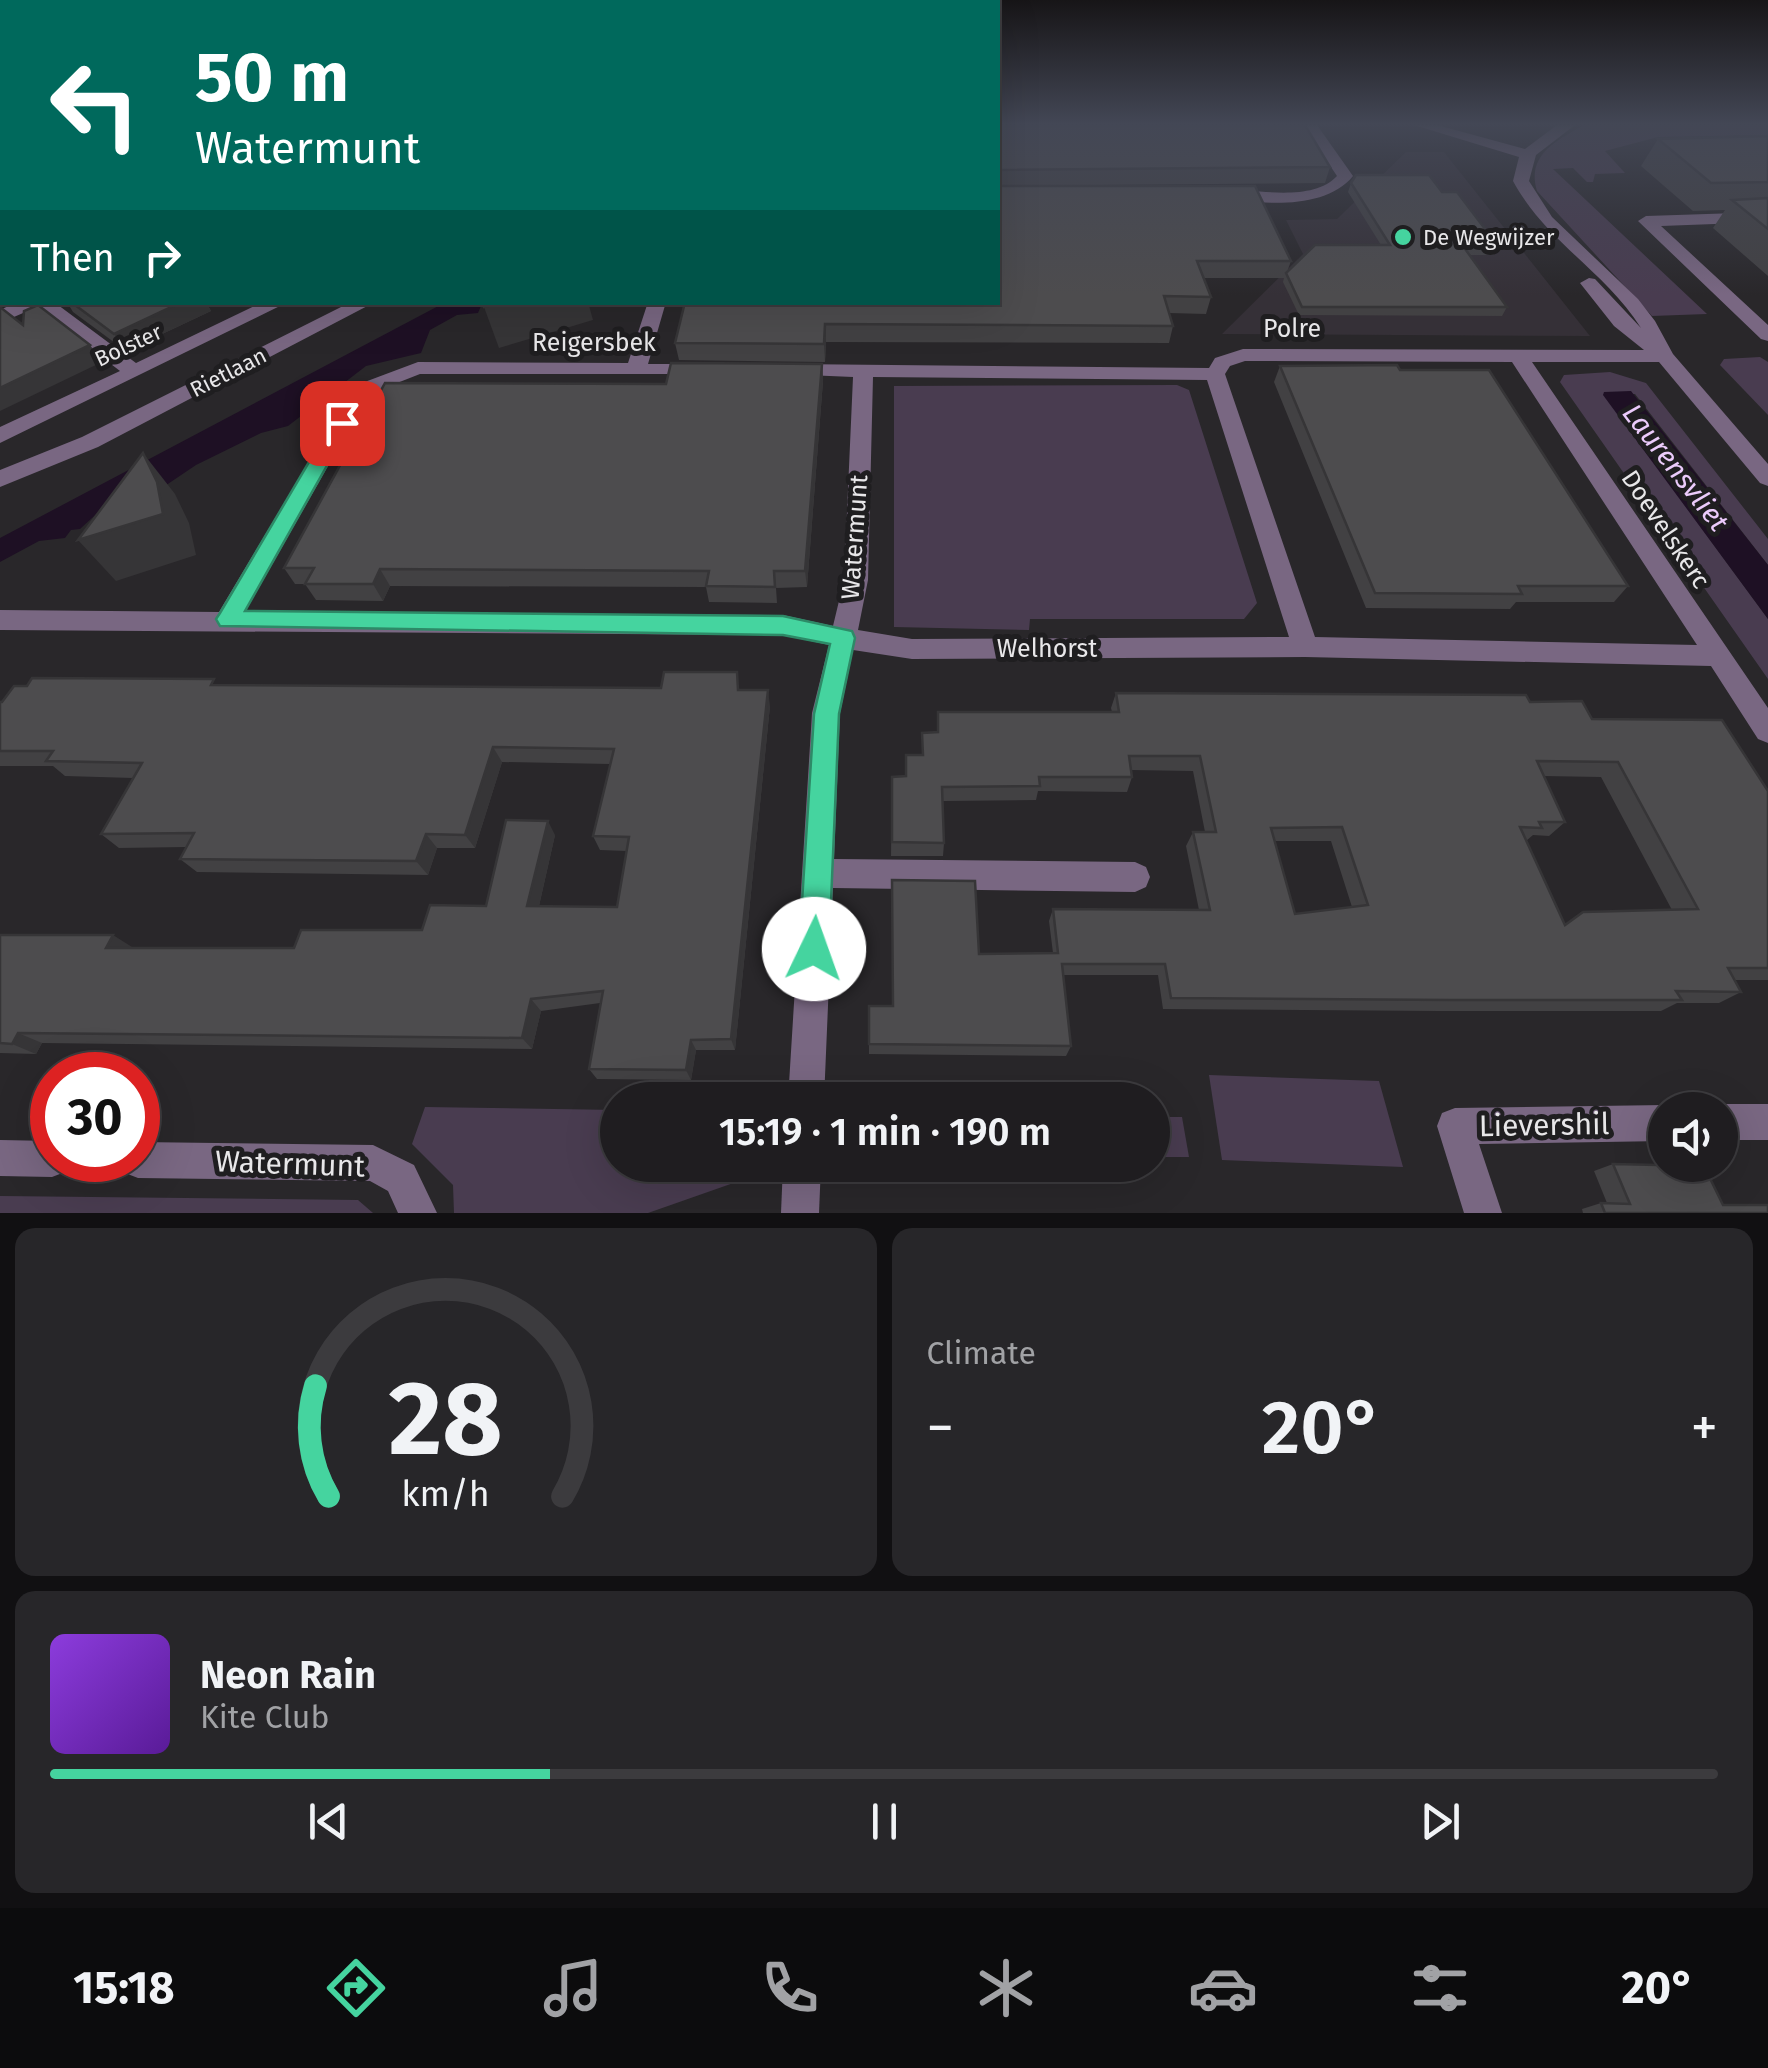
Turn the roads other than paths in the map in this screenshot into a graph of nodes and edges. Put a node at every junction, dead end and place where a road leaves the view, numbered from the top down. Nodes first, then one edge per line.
1 (1342, 182) edge
2 (1523, 182) edge
3 (1202, 194) edge
4 (1768, 217) edge
5 (27, 305) edge
6 (46, 305) edge
7 (272, 305) edge
8 (360, 305) edge
9 (656, 305) edge
10 (0, 316) edge
11 (1763, 326) edge
12 (1664, 356) junction
13 (1519, 358) junction
14 (636, 369) junction
15 (132, 370) junction
16 (730, 370) edge
17 (768, 370) edge
18 (863, 371) junction
19 (1215, 374) junction
20 (0, 436) edge
21 (90, 442) junction
22 (1768, 478) edge
23 (0, 480) edge
24 (0, 496) edge
25 (228, 619) junction
26 (0, 620) edge
27 (844, 638) junction
28 (1304, 647) junction
29 (1717, 656) junction
30 (1768, 731) edge
31 (818, 873) junction
32 (1135, 878) dead end
33 (807, 1082) edge
34 (1738, 1122) edge
35 (1768, 1122) edge
36 (1648, 1123) edge
37 (0, 1158) edge
38 (30, 1158) edge
39 (160, 1160) edge
40 (801, 1182) edge
41 (418, 1213) edge
42 (800, 1213) edge
43 (1483, 1213) edge

1 - 3 street
2 - 12 street
4 - 11 street
5 - 10 street
6 - 15 street
7 - 15 street, Bolster
8 - 21 street, Rietlaan
9 - 14 street
12 - 13 street, Polre
12 - 22 street
13 - 19 street, Polre
13 - 29 street, Doevelskerc
14 - 16 street, Reigersbek
14 - 25 street, Reigersbek
15 - 20 street, Bolster
17 - 18 street
18 - 19 street
18 - 27 street, Watermunt
19 - 28 street
21 - 23 street, Rietlaan
21 - 24 street, Rietlaan
25 - 26 street, Watermunt
25 - 27 street, Watermunt
27 - 28 street, Welhorst
27 - 31 street
28 - 29 street, Welhorst
29 - 30 street, Doevelskerc
31 - 32 street
31 - 33 street
34 - 35 street
36 - 43 street, Lievershil
37 - 38 street
39 - 41 street, Watermunt
40 - 42 street

